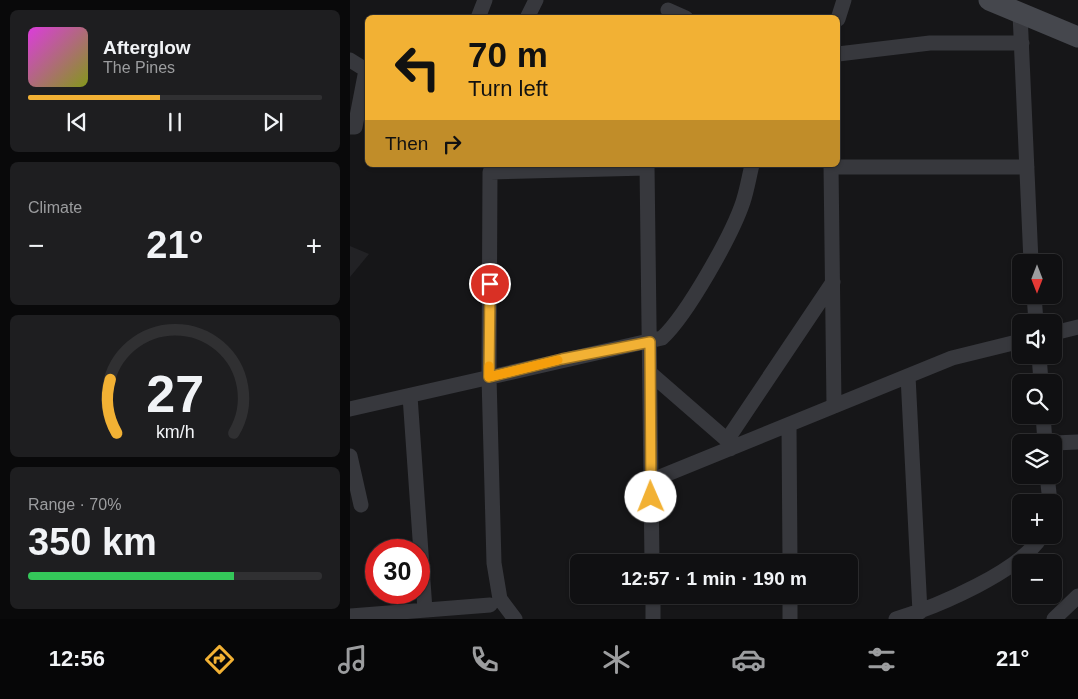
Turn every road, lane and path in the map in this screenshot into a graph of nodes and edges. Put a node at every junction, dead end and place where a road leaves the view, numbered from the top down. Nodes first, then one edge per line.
1 (485, 0) edge
2 (536, 0) edge
3 (844, 0) edge
4 (989, 0) edge
5 (668, 9) edge
6 (1020, 13) junction
7 (479, 15) edge
8 (528, 15) edge
9 (680, 15) edge
10 (839, 15) edge
11 (1055, 28) junction
12 (1078, 28) edge
13 (1078, 37) edge
14 (1022, 43) junction
15 (840, 54) edge
16 (350, 60) edge
17 (365, 69) edge
18 (365, 75) edge
19 (350, 127) edge
20 (840, 166) edge
21 (621, 167) edge
22 (647, 167) edge
23 (752, 167) edge
24 (831, 167) edge
25 (1027, 167) junction
26 (1031, 254) edge
27 (834, 282) junction
28 (1078, 327) edge
29 (1062, 331) edge
30 (650, 342) junction
31 (1012, 343) edge
32 (650, 373) junction
33 (908, 376) junction
34 (489, 377) junction
35 (410, 396) junction
36 (834, 406) junction
37 (350, 410) edge
38 (789, 425) junction
39 (1078, 442) edge
40 (1062, 443) edge
41 (728, 445) junction
42 (350, 456) edge
43 (650, 481) junction
44 (361, 505) dead end
45 (1035, 544) edge
46 (652, 554) edge
47 (790, 554) edge
48 (1078, 596) edge
49 (653, 604) edge
50 (790, 604) edge
51 (492, 608) edge
52 (425, 610) junction
53 (920, 612) junction
54 (350, 616) edge
55 (515, 619) edge
56 (653, 619) edge
57 (790, 619) edge
58 (896, 619) edge
59 (1054, 619) edge

1 - 7 street
2 - 8 street
3 - 10 street
4 - 6 main road
5 - 9 street
6 - 11 main road
6 - 14 street
11 - 12 street
11 - 13 main road
14 - 15 street
14 - 25 street
16 - 17 street
18 - 19 street
20 - 25 street
21 - 34 street
22 - 30 street
23 - 30 street
24 - 27 street
25 - 26 street
27 - 36 street
27 - 41 street
28 - 29 street
30 - 32 street
30 - 34 street
31 - 33 street
32 - 41 street
32 - 43 street
33 - 36 street
33 - 53 street
34 - 35 street
34 - 51 street
35 - 37 street
35 - 52 street
36 - 38 street
38 - 41 street
38 - 47 street
39 - 40 street
41 - 43 street
42 - 44 street
43 - 46 street
45 - 53 street
48 - 59 street
49 - 56 street
50 - 57 street
51 - 52 street
51 - 55 street
52 - 54 street
53 - 58 street

